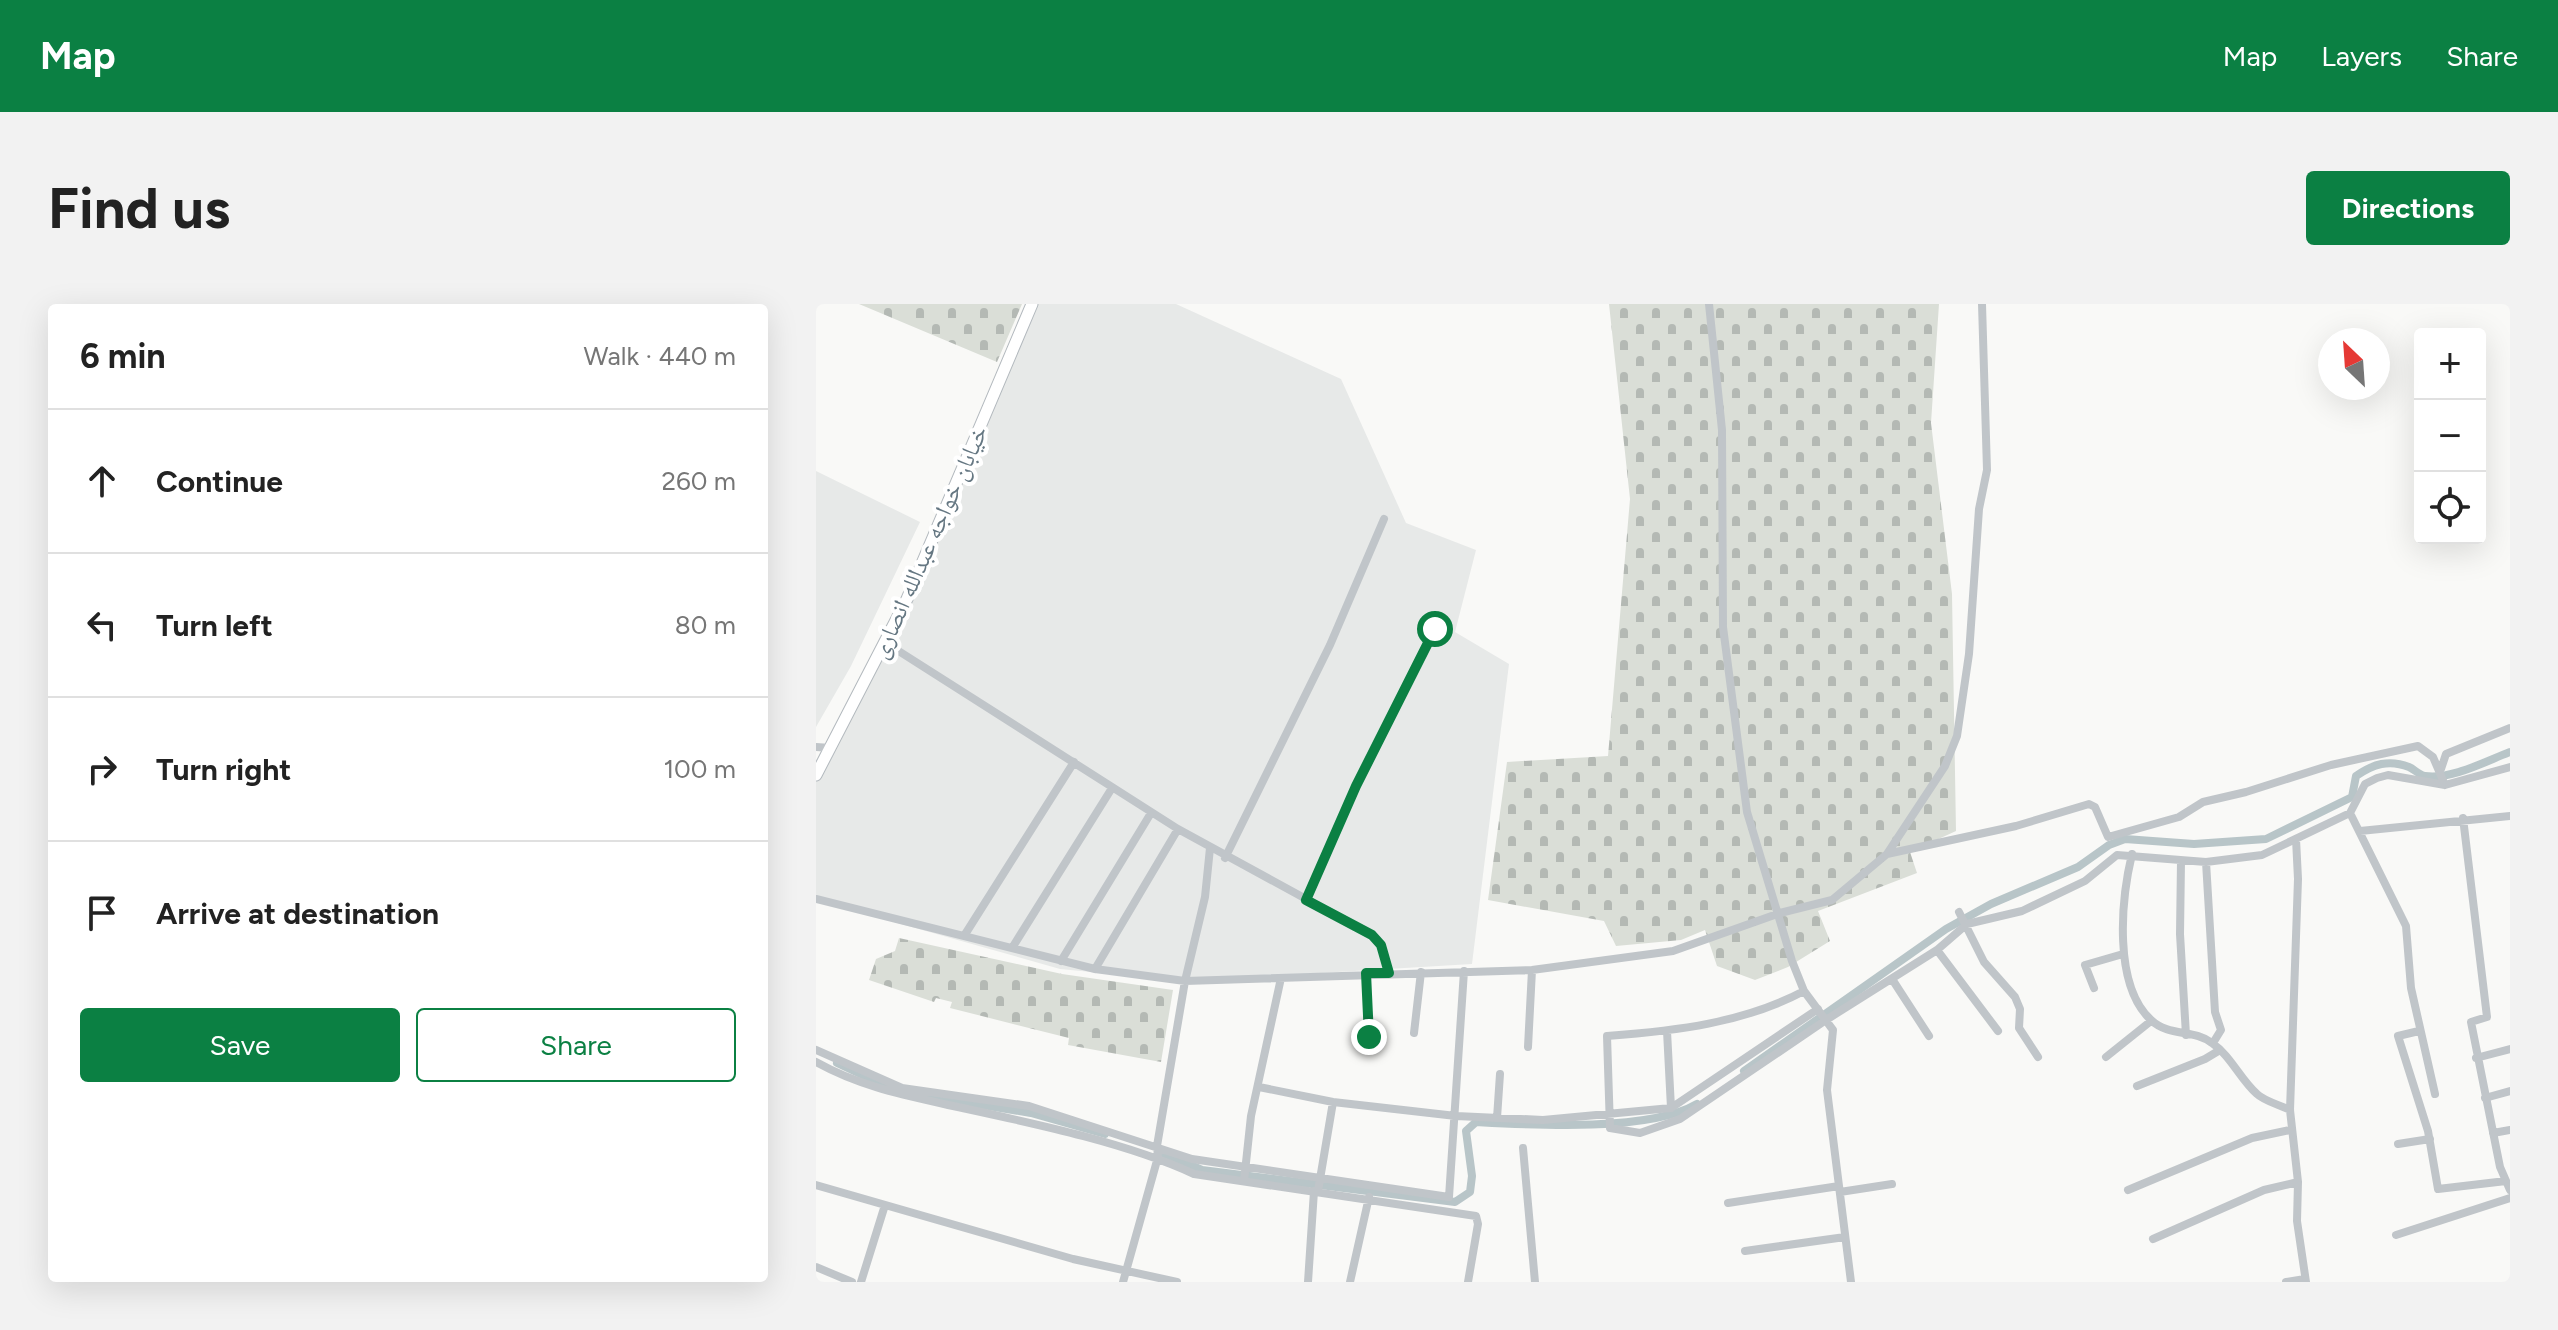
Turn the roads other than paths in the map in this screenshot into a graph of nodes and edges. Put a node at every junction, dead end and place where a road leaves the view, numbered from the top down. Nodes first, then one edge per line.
1 (1032, 304) edge
2 (1709, 304) edge
3 (1982, 304) edge
4 (1384, 519) dead end
5 (1435, 629) dead end
6 (886, 643) junction
7 (2510, 728) edge
8 (816, 747) edge
9 (831, 748) junction
10 (1074, 762) junction
11 (2510, 767) edge
12 (2441, 769) junction
13 (816, 775) edge
14 (2445, 785) junction
15 (1112, 788) junction
16 (1151, 813) junction
17 (2350, 813) junction
18 (2510, 816) edge
19 (2463, 818) junction
20 (1178, 829) junction
21 (2360, 831) junction
22 (2108, 837) junction
23 (2296, 839) junction
24 (1210, 848) junction
25 (1887, 854) junction
26 (2132, 854) junction
27 (2117, 855) junction
28 (1225, 858) junction
29 (2181, 861) junction
30 (2206, 862) junction
31 (816, 899) edge
32 (1306, 900) junction
33 (1959, 912) dead end
34 (1780, 913) junction
35 (1967, 924) junction
36 (964, 936) junction
37 (1012, 948) junction
38 (1937, 950) junction
39 (2123, 954) junction
40 (1061, 961) junction
41 (1095, 969) junction
42 (1532, 970) junction
43 (1464, 971) junction
44 (1421, 972) junction
45 (1366, 973) junction
46 (1389, 973) junction
47 (1281, 978) junction
48 (1892, 979) junction
49 (1185, 981) junction
50 (2094, 988) dead end
51 (1804, 991) junction
52 (1818, 1009) junction
53 (1826, 1020) junction
54 (2151, 1021) junction
55 (1667, 1031) junction
56 (1998, 1031) dead end
57 (2419, 1031) junction
58 (1414, 1033) dead end
59 (2186, 1035) junction
60 (1929, 1036) dead end
61 (1369, 1037) dead end
62 (2216, 1046) junction
63 (1528, 1047) dead end
64 (2510, 1049) edge
65 (816, 1050) edge
66 (2038, 1057) dead end
67 (2106, 1057) dead end
68 (2476, 1058) junction
69 (816, 1062) edge
70 (1500, 1074) dead end
71 (2137, 1086) dead end
72 (1259, 1087) junction
73 (2510, 1091) edge
74 (2435, 1094) dead end
75 (2485, 1098) junction
76 (1333, 1102) junction
77 (1671, 1108) junction
78 (2290, 1110) junction
79 (1607, 1114) junction
80 (1456, 1116) junction
81 (1497, 1118) junction
82 (2290, 1130) junction
83 (2510, 1130) edge
84 (2493, 1133) junction
85 (2430, 1139) junction
86 (2398, 1144) dead end
87 (1157, 1146) junction
88 (1523, 1148) dead end
89 (1158, 1157) junction
90 (1243, 1165) junction
91 (1321, 1177) junction
92 (1244, 1181) junction
93 (2506, 1181) junction
94 (2298, 1182) junction
95 (1892, 1184) dead end
96 (816, 1185) edge
97 (1839, 1189) junction
98 (2128, 1190) dead end
99 (2510, 1190) edge
100 (1316, 1191) junction
101 (1369, 1197) junction
102 (1449, 1197) junction
103 (2510, 1198) edge
104 (1728, 1203) dead end
105 (885, 1205) junction
106 (1447, 1213) junction
107 (2396, 1235) dead end
108 (1845, 1237) junction
109 (2153, 1239) dead end
110 (1745, 1251) dead end
111 (816, 1267) edge
112 (1125, 1269) junction
113 (2305, 1280) edge
114 (852, 1282) edge
115 (861, 1282) edge
116 (1123, 1282) edge
117 (1177, 1282) edge
118 (1308, 1282) edge
119 (1350, 1282) edge
120 (1468, 1282) edge
121 (1535, 1282) edge
122 (1851, 1282) edge
123 (2286, 1282) edge

1 - 6 street, خیابان خواجه عبدالله انصاری
2 - 34 street
3 - 25 street
4 - 28 street
5 - 32 street
6 - 9 street, خیابان خواجه عبدالله انصاری
6 - 10 street
7 - 12 street
8 - 9 street
9 - 13 street, خیابان خواجه عبدالله انصاری
10 - 15 street
10 - 36 street
11 - 14 street
12 - 14 street
12 - 22 street
14 - 17 street
15 - 16 street
15 - 37 street
16 - 20 street
16 - 40 street
17 - 21 street
17 - 23 street
18 - 19 street
19 - 21 street
19 - 68 street
20 - 24 street
20 - 41 street
21 - 57 street
22 - 25 street
22 - 27 street
23 - 30 street
23 - 78 street
24 - 28 street
24 - 49 street
25 - 34 street
26 - 27 street
26 - 29 street
26 - 39 street
27 - 35 street
28 - 32 street
29 - 30 street
29 - 59 street
30 - 62 street
31 - 36 street
32 - 46 street
33 - 35 street
34 - 42 street
34 - 51 street
35 - 38 street
35 - 66 street
36 - 37 street
37 - 40 street
38 - 48 street
38 - 56 street
39 - 50 street
39 - 54 street
40 - 41 street
41 - 49 street
42 - 43 street
42 - 63 street
43 - 44 street
43 - 80 street
44 - 46 street
44 - 58 street
45 - 46 street
45 - 47 street
45 - 61 street
47 - 49 street
47 - 72 street
48 - 53 street
48 - 60 street
49 - 87 street
51 - 52 street
51 - 55 street
52 - 53 street
52 - 77 street
53 - 79 street
53 - 97 street
54 - 59 street
54 - 67 street
55 - 77 street
55 - 79 street
57 - 74 street
57 - 85 street
59 - 62 street
62 - 71 street
62 - 78 street
64 - 68 street
65 - 87 street
68 - 75 street
69 - 89 street
70 - 81 street
72 - 76 street
72 - 90 street
73 - 75 street
75 - 84 street
76 - 80 street
76 - 91 street
77 - 79 street
78 - 82 street
79 - 81 street
80 - 81 street
80 - 102 street
82 - 94 street
82 - 98 street
83 - 84 street
84 - 93 street
85 - 86 street
85 - 93 street
87 - 89 street
87 - 90 street
88 - 121 street
89 - 92 street
89 - 112 street
90 - 91 street
90 - 92 street
91 - 100 street
91 - 102 street
92 - 100 street
93 - 99 street
94 - 109 street
94 - 113 street
95 - 97 street
96 - 105 street
97 - 104 street
97 - 108 street
100 - 101 street
100 - 118 street
101 - 106 street
101 - 119 street
102 - 106 street
103 - 107 street
105 - 112 street
105 - 115 street
106 - 120 street
108 - 110 street
108 - 122 street
111 - 114 street
112 - 116 street
112 - 117 street
113 - 123 street

